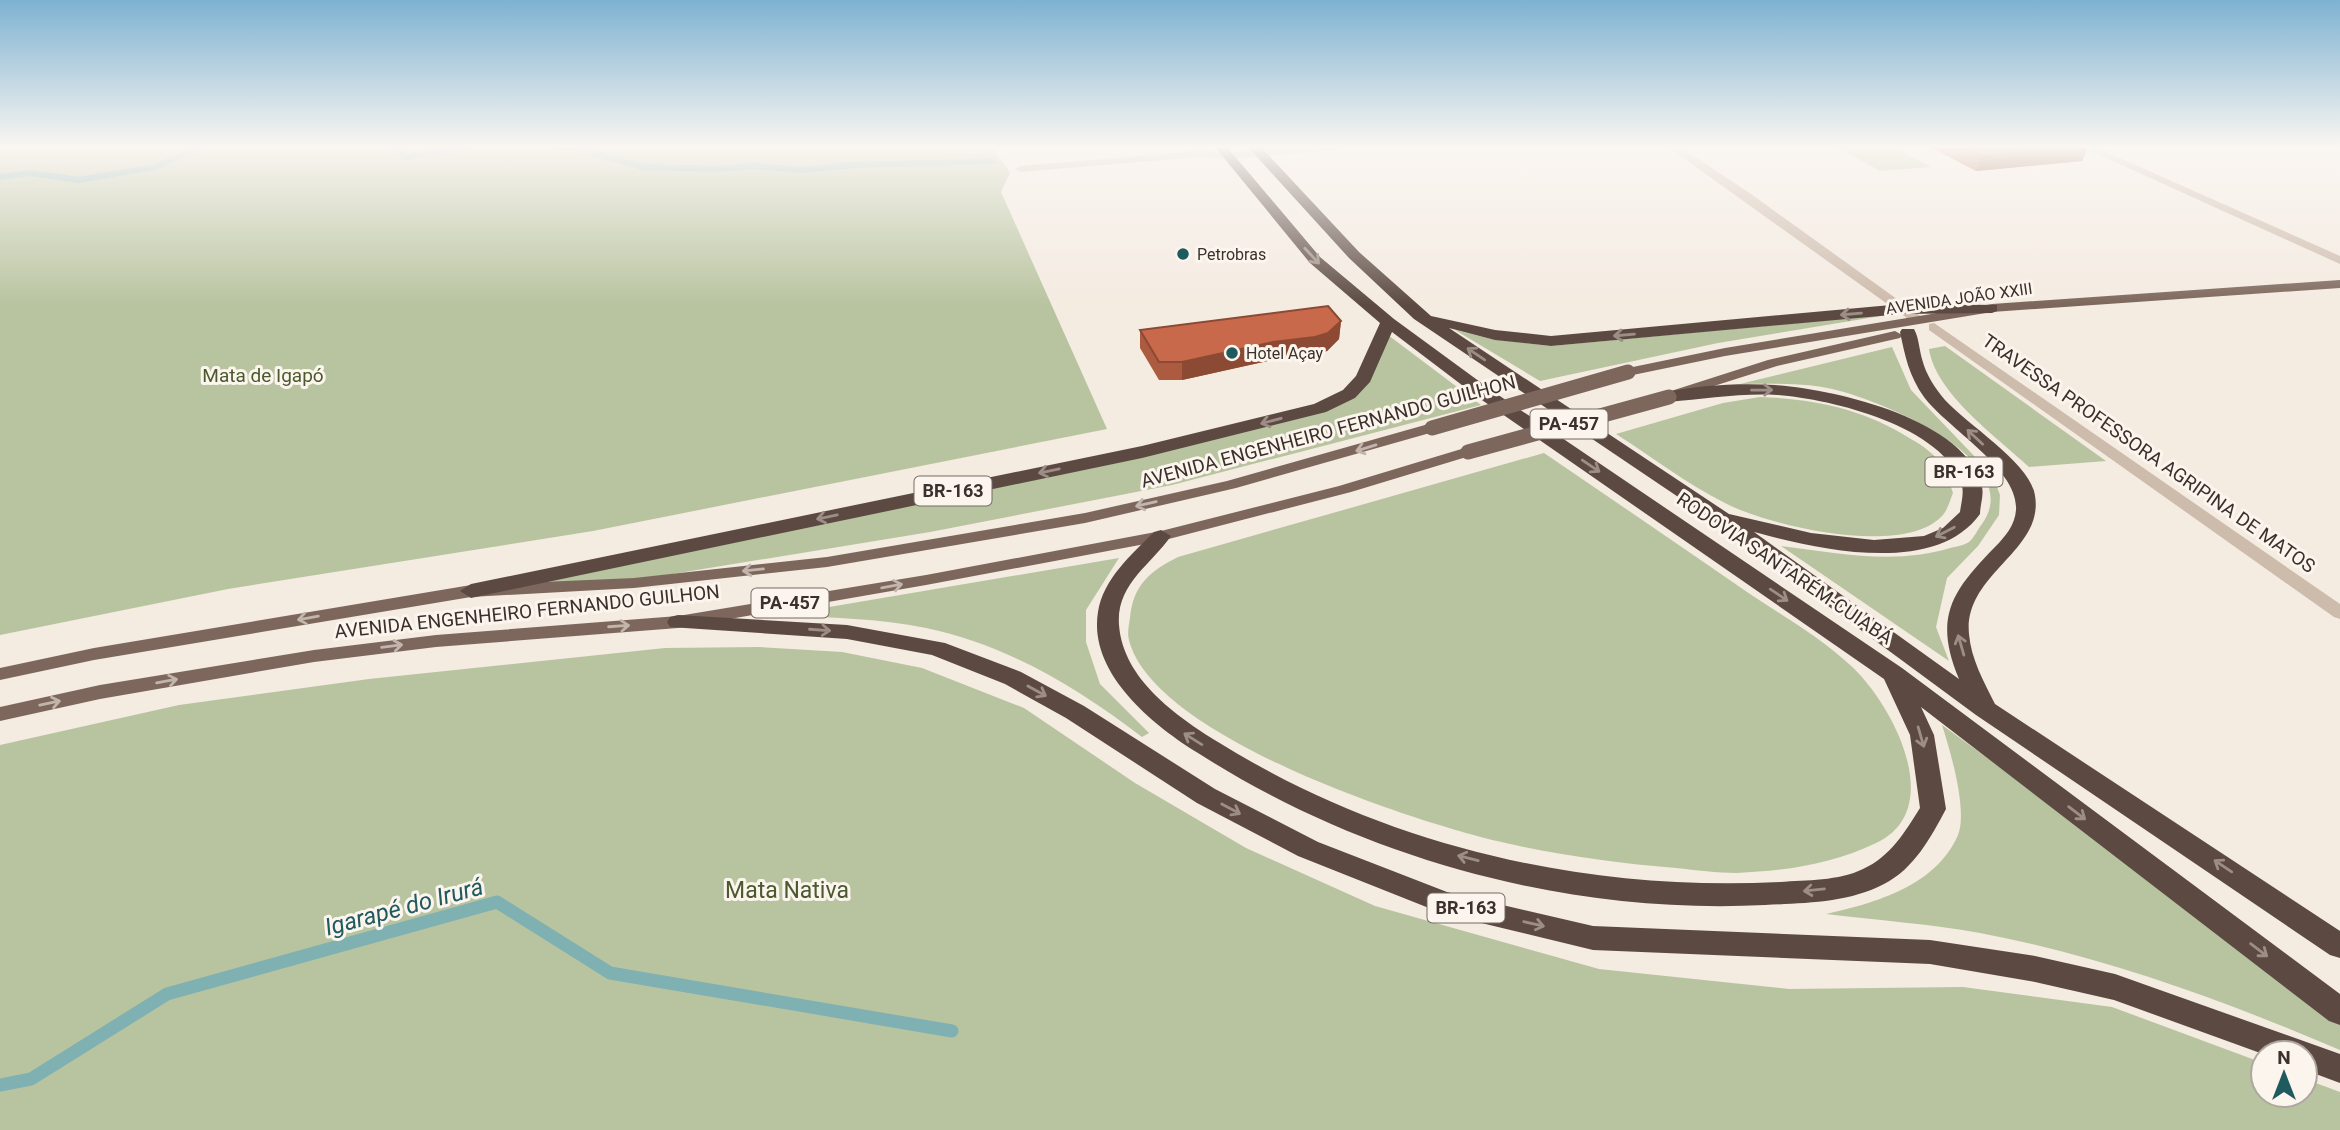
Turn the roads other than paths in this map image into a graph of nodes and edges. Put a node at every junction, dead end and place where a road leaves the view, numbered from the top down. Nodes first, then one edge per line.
1 (1264, 200) edge
2 (1303, 200) edge
3 (1752, 200) edge
4 (2205, 200) edge
5 (2340, 260) edge
6 (2340, 284) edge
7 (2113, 300) junction
8 (1902, 309) junction
9 (1992, 309) junction
10 (1420, 316) junction
11 (1388, 322) junction
12 (1913, 326) junction
13 (1934, 327) junction
14 (1628, 372) joint
15 (1669, 397) junction
16 (1709, 509) junction
17 (1161, 536) junction
18 (471, 591) junction
19 (2340, 613) edge
20 (678, 622) junction
21 (0, 674) edge
22 (1894, 674) junction
23 (1985, 709) junction
24 (0, 714) edge
25 (2340, 946) edge
26 (2340, 1012) edge
27 (2260, 1039) edge
28 (2319, 1061) edge
29 (2340, 1069) edge

1 -> 11 highway, RODOVIA SANTARÉM-CUIABÁ
2 - 10 highway, RODOVIA SANTARÉM-CUIABÁ / BR-163
3 - 8 street
4 - 5 street
6 - 7 main road, AVENIDA JOÃO XXIII
7 - 9 main road, AVENIDA JOÃO XXIII
7 - 13 main road
8 - 9 highway, BR-163
8 -> 10 highway, BR-163
8 - 12 street
9 - 12 main road, AVENIDA JOÃO XXIII
16 -> 10 highway, RODOVIA SANTARÉM-CUIABÁ / BR-163
11 -> 18 highway, BR-163
11 -> 22 highway, RODOVIA SANTARÉM-CUIABÁ
12 - 13 main road
12 - 14 main road, AVENIDA JOÃO XXIII
12 - 15 main road, AVENIDA ENGENHEIRO FERNANDO GUILHON
23 -> 12 highway, BR-163
13 - 19 street, TRAVESSA PROFESSORA AGRIPINA DE MATOS
14 -> 18 main road, AVENIDA ENGENHEIRO FERNANDO GUILHON / PA-457, bridge
15 -> 16 highway, BR-163
15 - 17 main road, AVENIDA ENGENHEIRO FERNANDO GUILHON / PA-457, bridge
16 - 23 highway, RODOVIA SANTARÉM-CUIABÁ / BR-163
20 -> 17 main road, AVENIDA ENGENHEIRO FERNANDO GUILHON / PA-457
22 -> 17 highway, BR-163
18 -> 21 main road, AVENIDA ENGENHEIRO FERNANDO GUILHON / PA-457
24 -> 20 main road, AVENIDA ENGENHEIRO FERNANDO GUILHON / PA-457
20 -> 27 highway, BR-163
22 -> 26 highway, RODOVIA SANTARÉM-CUIABÁ
25 -> 23 highway, RODOVIA SANTARÉM-CUIABÁ / BR-163
28 - 29 highway

